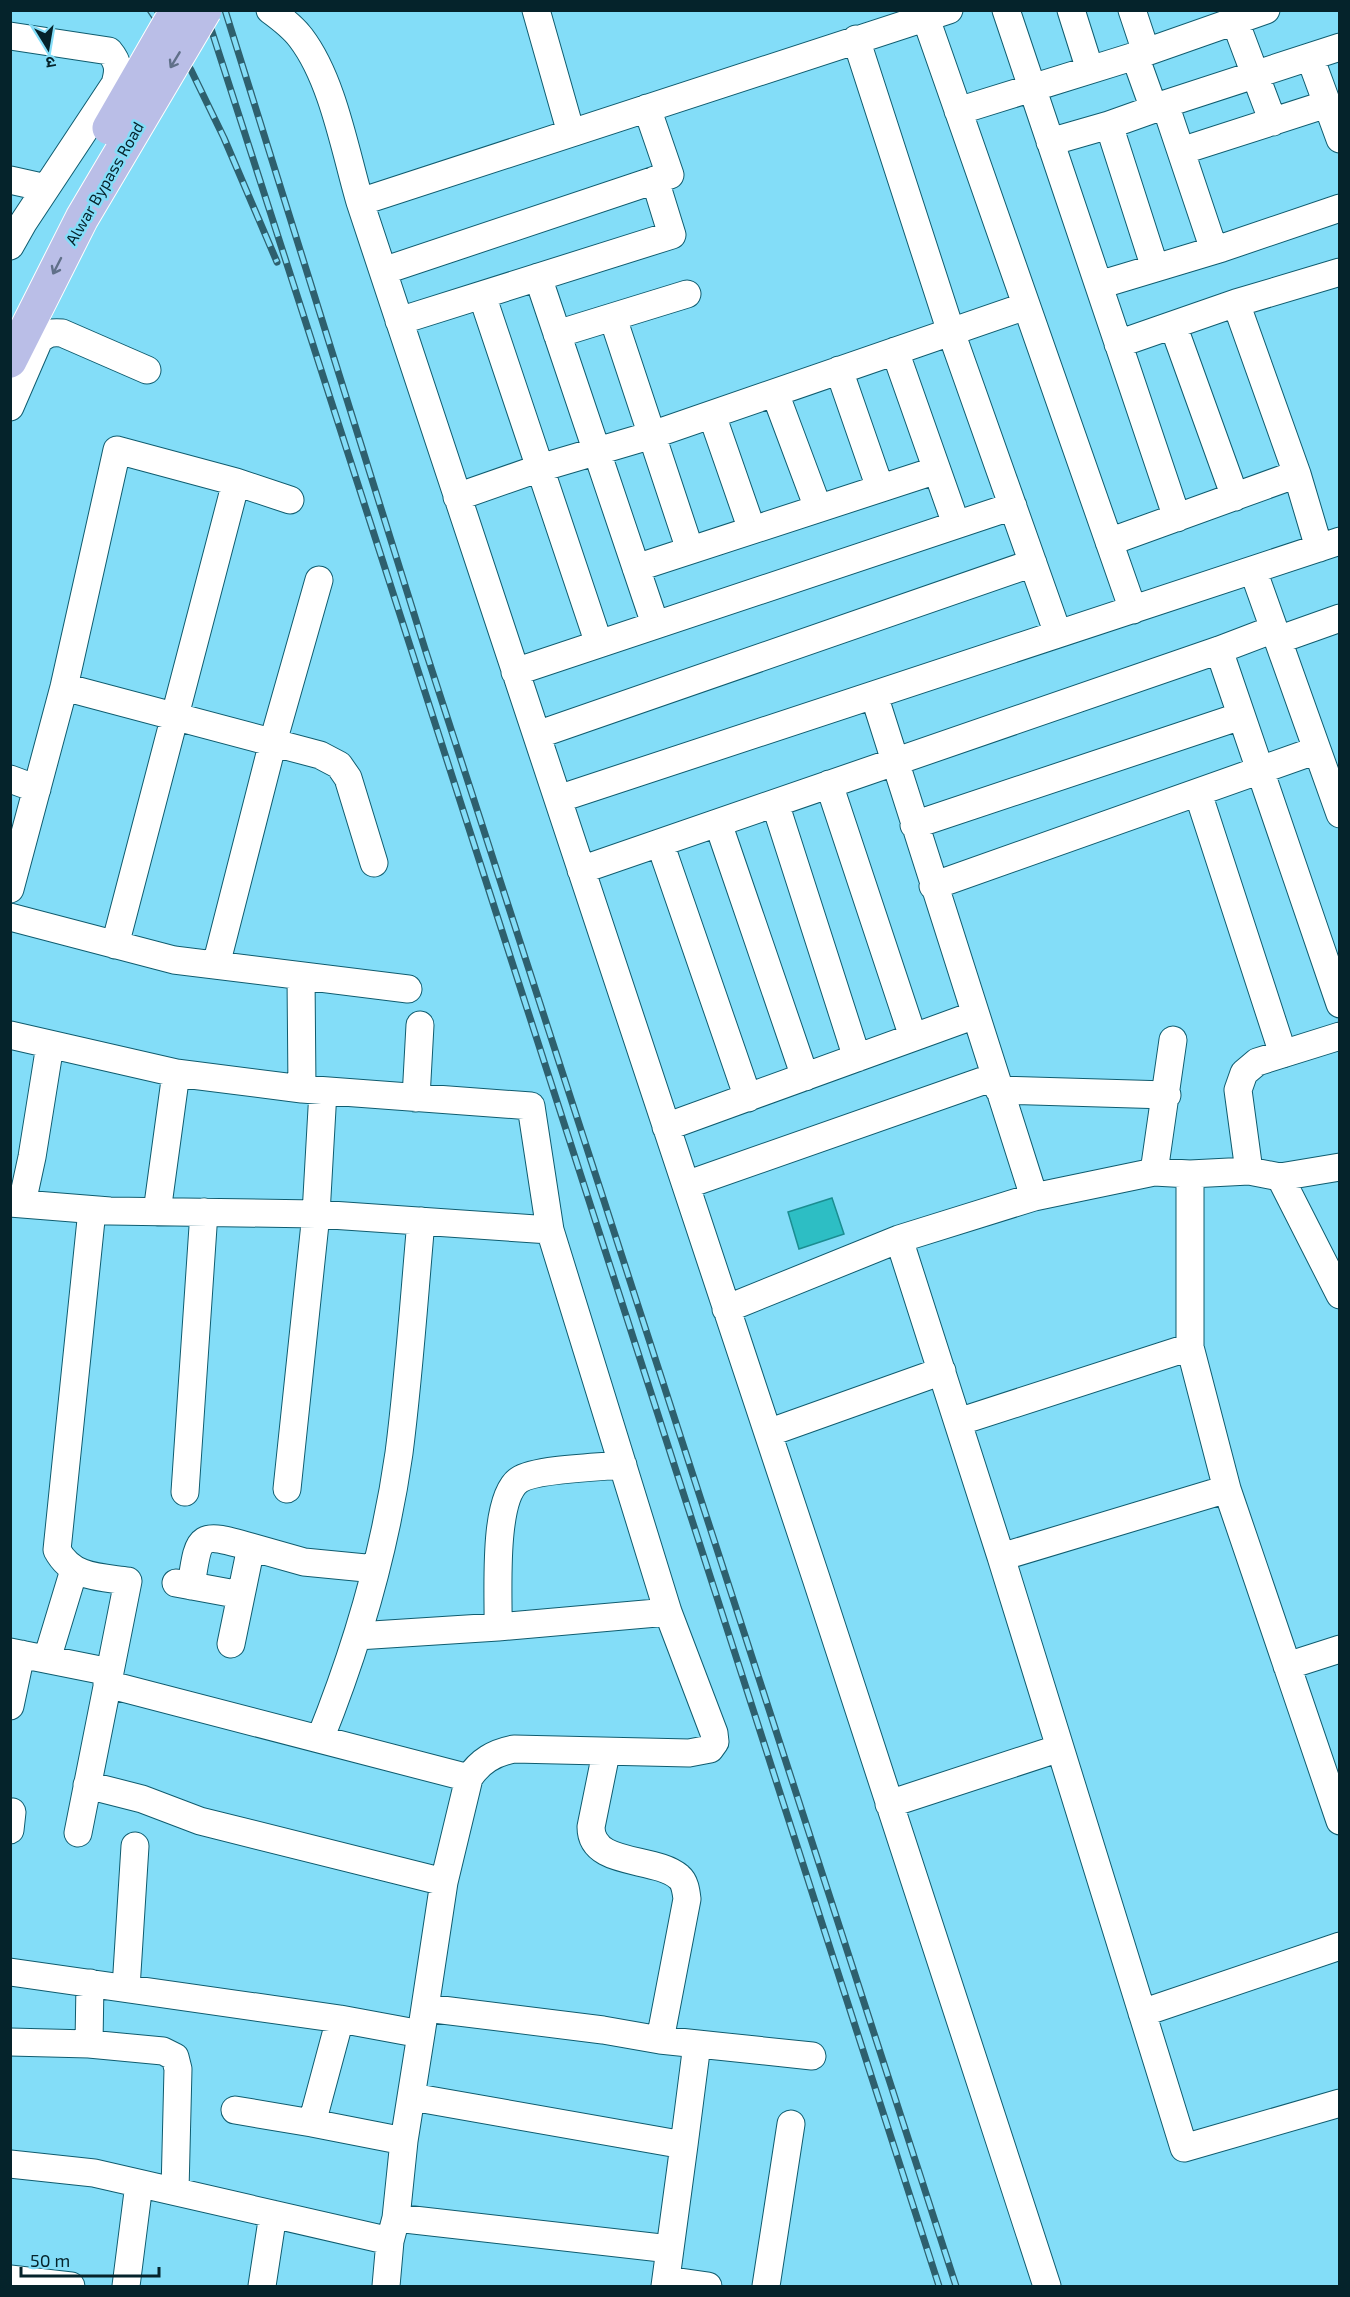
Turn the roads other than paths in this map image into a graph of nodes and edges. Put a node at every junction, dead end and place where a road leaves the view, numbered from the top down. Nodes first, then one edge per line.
1 (177, 10) edge
2 (206, 10) edge
3 (536, 10) edge
4 (1006, 10) edge
5 (1071, 10) edge
6 (1132, 10) edge
7 (1266, 10) edge
8 (282, 13) edge
9 (932, 13) edge
10 (1235, 21) junction
11 (10, 36) edge
12 (856, 39) junction
13 (1340, 47) edge
14 (1140, 54) junction
15 (1310, 57) junction
16 (1090, 70) junction
17 (1255, 74) junction
18 (1032, 87) junction
19 (1327, 104) junction
20 (647, 108) junction
21 (958, 111) junction
22 (1273, 122) junction
23 (1109, 125) junction
24 (571, 133) junction
25 (1340, 139) edge
26 (1050, 142) junction
27 (1181, 151) junction
28 (10, 180) edge
29 (655, 180) junction
30 (46, 188) junction
31 (360, 202) junction
32 (1340, 208) edge
33 (10, 246) edge
34 (1214, 250) junction
35 (1155, 268) junction
36 (382, 271) junction
37 (1340, 272) edge
38 (538, 277) junction
39 (1099, 285) junction
40 (687, 294) dead end
41 (482, 295) junction
42 (1236, 303) junction
43 (1026, 306) junction
44 (10, 312) edge
45 (613, 318) junction
46 (399, 321) junction
47 (1173, 325) junction
48 (951, 332) junction
49 (557, 334) junction
50 (1118, 344) junction
51 (895, 351) junction
52 (10, 361) edge
53 (147, 370) dead end
54 (839, 370) junction
55 (775, 393) junction
56 (10, 407) edge
57 (712, 415) junction
58 (652, 435) junction
59 (597, 450) junction
60 (540, 468) junction
61 (937, 470) junction
62 (1298, 474) junction
63 (236, 482) junction
64 (880, 488) junction
65 (458, 497) junction
66 (1234, 497) junction
67 (290, 500) dead end
68 (1013, 506) junction
69 (818, 508) junction
70 (1177, 518) junction
71 (956, 524) junction
72 (752, 530) junction
73 (1109, 542) junction
74 (1329, 545) edge
75 (690, 550) junction
76 (1033, 563) junction
77 (636, 568) junction
78 (1253, 570) junction
79 (320, 580) dead end
80 (1132, 610) junction
81 (1340, 618) edge
82 (655, 624) junction
83 (1058, 634) junction
84 (1276, 634) junction
85 (599, 644) junction
86 (1219, 650) junction
87 (515, 672) junction
88 (64, 687) junction
89 (874, 695) junction
90 (175, 715) junction
91 (1241, 716) junction
92 (537, 735) junction
93 (273, 742) junction
94 (1317, 750) junction
95 (894, 762) junction
96 (1259, 771) junction
97 (10, 779) edge
98 (829, 784) junction
99 (37, 789) junction
100 (1198, 793) junction
101 (558, 799) junction
102 (775, 803) junction
103 (1340, 814) edge
104 (718, 823) junction
105 (914, 825) junction
106 (660, 843) junction
107 (374, 863) dead end
108 (581, 870) junction
109 (933, 886) junction
110 (10, 889) edge
111 (10, 917) edge
112 (116, 945) junction
113 (216, 965) junction
114 (301, 976) junction
115 (408, 989) dead end
116 (1340, 1004) edge
117 (975, 1015) junction
118 (420, 1025) dead end
119 (10, 1035) edge
120 (1340, 1036) edge
121 (913, 1037) junction
122 (1173, 1040) dead end
123 (50, 1045) junction
124 (1283, 1054) junction
125 (857, 1058) junction
126 (176, 1073) junction
127 (805, 1077) junction
128 (997, 1083) junction
129 (313, 1090) junction
130 (1167, 1095) junction
131 (416, 1098) junction
132 (748, 1098) junction
133 (666, 1127) junction
134 (21, 1155) edge
135 (1340, 1167) edge
136 (1154, 1172) junction
137 (1249, 1172) junction
138 (1190, 1174) junction
139 (1280, 1177) junction
140 (686, 1185) junction
141 (1034, 1197) junction
142 (16, 1203) edge
143 (92, 1210) junction
144 (157, 1212) junction
145 (204, 1212) junction
146 (316, 1214) junction
147 (421, 1221) junction
148 (550, 1230) junction
149 (899, 1239) junction
150 (1339, 1295) edge
151 (726, 1309) junction
152 (1190, 1347) junction
153 (942, 1371) junction
154 (958, 1422) junction
155 (768, 1433) junction
156 (623, 1465) junction
157 (287, 1489) dead end
158 (1227, 1489) junction
159 (185, 1492) dead end
160 (251, 1547) junction
161 (1001, 1557) junction
162 (376, 1569) junction
163 (74, 1570) junction
164 (241, 1595) junction
165 (668, 1612) junction
166 (498, 1627) junction
167 (357, 1636) junction
168 (231, 1644) dead end
169 (1340, 1649) edge
170 (26, 1655) edge
171 (1287, 1666) junction
172 (108, 1678) junction
173 (10, 1706) edge
174 (320, 1739) junction
175 (1060, 1748) junction
176 (606, 1753) junction
177 (469, 1778) junction
178 (87, 1785) junction
179 (890, 1804) junction
180 (1340, 1821) edge
181 (78, 1833) dead end
182 (135, 1846) dead end
183 (444, 1882) junction
184 (1340, 1946) edge
185 (10, 1972) edge
186 (90, 1983) junction
187 (126, 1988) junction
188 (426, 2008) junction
189 (1142, 2013) junction
190 (340, 2019) junction
191 (421, 2034) junction
192 (660, 2040) junction
193 (10, 2042) edge
194 (89, 2044) junction
195 (697, 2044) junction
196 (812, 2056) dead end
197 (412, 2097) junction
198 (1340, 2103) edge
199 (235, 2110) dead end
200 (312, 2123) junction
201 (791, 2124) dead end
202 (404, 2141) junction
203 (684, 2145) junction
204 (10, 2164) edge
205 (139, 2184) junction
206 (175, 2191) junction
207 (273, 2214) junction
208 (393, 2229) junction
209 (670, 2249) junction
210 (10, 2279) edge
211 (665, 2283) edge
212 (71, 2286) edge
213 (126, 2286) edge
214 (262, 2286) edge
215 (386, 2286) edge
216 (708, 2286) edge
217 (766, 2286) edge
218 (1047, 2286) edge

1 - 44 main road, bridge
2 -> 52 main road, Alwar Bypass Road, bridge
3 - 24 street
4 - 18 street
5 - 16 street
6 - 14 street
7 - 10 street
8 - 31 street
9 - 12 street
9 - 21 street
10 - 14 street
10 - 17 street
11 - 30 street
12 - 20 street
12 - 48 street
13 - 15 street
14 - 16 street
14 - 23 street
15 - 17 street
15 - 19 street
16 - 18 street
17 - 22 street
17 - 27 street
18 - 21 street
18 - 26 street
19 - 22 street
19 - 25 street
20 - 24 street
20 - 29 street
21 - 43 street
22 - 27 street
23 - 26 street
23 - 35 street
24 - 31 street
26 - 39 street
27 - 34 street
28 - 30 street
29 - 36 street
29 - 38 street
30 - 33 street
31 - 36 street
32 - 34 street
34 - 35 street
35 - 39 street
36 - 46 street
37 - 42 street
38 - 41 street
38 - 49 street
39 - 50 street
40 - 45 street
41 - 46 street
41 - 60 street
42 - 47 street
42 - 62 street
43 - 48 street
43 - 73 street
45 - 49 street
45 - 58 street
46 - 65 street
47 - 50 street
47 - 66 street
48 - 51 street
48 - 68 street
49 - 59 street
50 - 70 street
51 - 54 street
51 - 61 street
53 - 56 street
54 - 55 street
54 - 64 street
55 - 57 street
55 - 69 street
57 - 58 street
57 - 72 street
58 - 59 street
58 - 75 street
59 - 60 street
59 - 77 street
60 - 65 street
60 - 85 street
61 - 64 street
61 - 71 street
62 - 66 street
62 - 74 street
63 - 67 street
63 - 88 street
63 - 90 street
64 - 69 street
65 - 87 street
66 - 70 street
68 - 71 street
68 - 76 street
69 - 72 street
70 - 73 street
71 - 82 street
72 - 75 street
73 - 80 street
74 - 78 street
75 - 77 street
76 - 83 street
76 - 92 street
77 - 82 street
78 - 80 street
78 - 84 street
79 - 93 street
80 - 83 street
81 - 84 street
82 - 85 street
83 - 89 street
84 - 86 street
84 - 94 street
85 - 87 street
86 - 91 street
86 - 95 street
87 - 92 street
88 - 90 street
88 - 99 street
89 - 95 street
89 - 101 street
90 - 93 street
90 - 112 street
91 - 96 street
91 - 105 street
92 - 101 street
93 - 107 street
93 - 113 street
94 - 96 street
94 - 103 street
95 - 98 street
95 - 105 street
96 - 100 street
96 - 116 street
97 - 99 street
98 - 102 street
98 - 121 street
99 - 110 street
100 - 109 street
100 - 124 street
101 - 108 street
102 - 104 street
102 - 125 street
104 - 106 street
104 - 127 street
105 - 109 street
106 - 108 street
106 - 132 street
108 - 133 street
109 - 117 street
111 - 112 street
112 - 113 street
113 - 114 street
114 - 115 street
114 - 129 street
117 - 121 street
117 - 128 street
118 - 131 street
119 - 123 street
120 - 124 street
121 - 125 street
122 - 130 street
123 - 126 street
123 - 134 street
124 - 137 street
125 - 127 street
126 - 129 street
126 - 144 street
127 - 132 street
128 - 130 street
128 - 140 street
128 - 141 street
129 - 131 street
129 - 146 street
130 - 136 street
131 - 148 street
132 - 133 street
133 - 140 street
134 - 142 street
135 - 139 street
136 - 138 street
136 - 141 street
137 - 138 street
137 - 139 street
138 - 152 street
139 - 150 street
140 - 151 street
141 - 149 street
142 - 143 street
143 - 144 street
143 - 163 street
144 - 145 street
145 - 146 street
145 - 159 street
146 - 147 street
146 - 157 street
147 - 148 street
147 - 162 street
148 - 156 street
149 - 151 street
149 - 153 street
151 - 155 street
152 - 154 street
152 - 158 street
153 - 154 street
153 - 155 street
154 - 161 street
155 - 179 street
156 - 165 street
156 - 166 street
158 - 161 street
158 - 171 street
160 - 162 street
160 - 164 street
160 - 164 street
161 - 175 street
162 - 167 street
163 - 170 street
163 - 172 street
164 - 168 street
165 - 166 street
165 - 176 street
166 - 167 street
167 - 174 street
169 - 171 street
170 - 172 street
170 - 173 street
171 - 180 street
172 - 174 street
172 - 178 street
174 - 177 street
175 - 179 street
175 - 189 street
176 - 177 street
176 - 192 street
177 - 183 street
178 - 181 street
178 - 183 street
179 - 218 street
182 - 187 street
183 - 188 street
184 - 189 street
185 - 186 street
186 - 187 street
186 - 194 street
187 - 190 street
188 - 191 street
188 - 192 street
189 - 198 street
190 - 191 street
190 - 200 street
191 - 197 street
192 - 195 street
193 - 194 street
194 - 206 street
195 - 196 street
195 - 203 street
197 - 202 street
197 - 203 street
199 - 200 street
200 - 202 street
201 - 217 street
202 - 208 street
203 - 209 street
204 - 205 street
205 - 206 street
205 - 213 street
206 - 207 street
207 - 208 street
207 - 214 street
208 - 209 street
208 - 215 street
209 - 211 street
210 - 212 street
211 - 216 street

